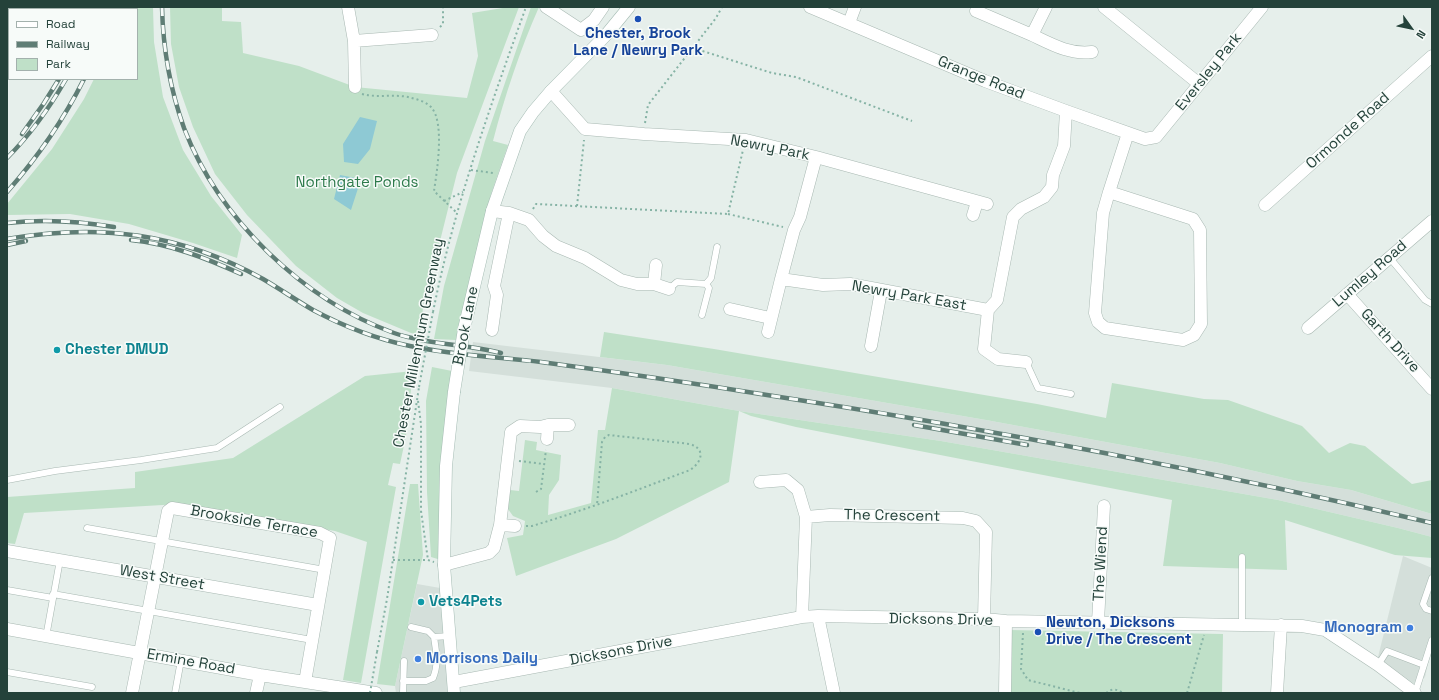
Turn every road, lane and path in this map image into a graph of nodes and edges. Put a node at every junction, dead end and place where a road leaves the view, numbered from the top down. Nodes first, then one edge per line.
1 (348, 7) edge
2 (443, 7) edge
3 (526, 7) edge
4 (546, 7) edge
5 (603, 7) edge
6 (629, 7) edge
7 (722, 7) edge
8 (810, 7) edge
9 (855, 7) edge
10 (1046, 7) edge
11 (1104, 7) edge
12 (1260, 8) edge
13 (976, 11) dead end
14 (849, 23) junction
15 (432, 35) joint
16 (1032, 35) junction
17 (354, 41) junction
18 (693, 48) junction
19 (1092, 52) dead end
20 (1432, 56) edge
21 (1198, 83) junction
22 (355, 87) joint
23 (551, 91) junction
24 (1066, 111) junction
25 (912, 121) dead end
26 (585, 129) junction
27 (1128, 133) junction
28 (644, 134) junction
29 (1156, 136) joint
30 (746, 140) junction
31 (816, 156) junction
32 (471, 170) junction
33 (505, 175) junction
34 (464, 191) junction
35 (1109, 192) junction
36 (444, 201) junction
37 (1265, 205) dead end
38 (577, 206) junction
39 (492, 211) junction
40 (457, 213) junction
41 (509, 213) junction
42 (728, 214) junction
43 (973, 215) dead end
44 (529, 220) junction
45 (1432, 221) edge
46 (794, 230) junction
47 (717, 247) dead end
48 (1389, 257) junction
49 (656, 265) dead end
50 (781, 279) junction
51 (654, 284) junction
52 (706, 284) junction
53 (669, 289) joint
54 (881, 290) junction
55 (1347, 294) junction
56 (1432, 304) edge
57 (730, 309) dead end
58 (988, 310) junction
59 (702, 315) dead end
60 (770, 318) junction
61 (1308, 328) dead end
62 (492, 330) dead end
63 (768, 332) dead end
64 (871, 346) dead end
65 (1026, 362) joint
66 (1432, 389) edge
67 (1071, 394) dead end
68 (417, 398) junction
69 (280, 407) dead end
70 (548, 425) junction
71 (569, 425) dead end
72 (547, 439) joint
73 (507, 460) junction
74 (544, 464) junction
75 (7, 480) edge
76 (760, 482) dead end
77 (536, 492) dead end
78 (597, 505) junction
79 (1104, 506) dead end
80 (806, 518) junction
81 (500, 525) junction
82 (515, 526) joint
83 (87, 528) dead end
84 (162, 541) junction
85 (7, 551) edge
86 (1242, 558) dead end
87 (60, 560) junction
88 (393, 560) junction
89 (444, 565) junction
90 (325, 570) junction
91 (155, 577) junction
92 (1432, 578) edge
93 (7, 590) edge
94 (53, 596) junction
95 (318, 605) junction
96 (148, 611) junction
97 (1432, 612) edge
98 (818, 616) junction
99 (802, 618) junction
100 (984, 619) junction
101 (1006, 621) junction
102 (1024, 622) junction
103 (1098, 622) junction
104 (1207, 624) junction
105 (1242, 625) junction
106 (1281, 625) junction
107 (411, 628) dead end
108 (7, 630) edge
109 (450, 636) junction
110 (46, 637) junction
111 (434, 637) junction
112 (312, 640) junction
113 (1432, 640) edge
114 (140, 653) junction
115 (181, 660) junction
116 (404, 661) dead end
117 (1378, 665) junction
118 (1424, 665) junction
119 (7, 672) edge
120 (260, 675) junction
121 (403, 681) junction
122 (306, 682) junction
123 (92, 687) dead end
124 (454, 687) edge
125 (132, 693) edge
126 (176, 693) edge
127 (256, 693) edge
128 (370, 693) edge
129 (376, 693) edge
130 (403, 693) edge
131 (834, 693) edge
132 (1005, 693) edge
133 (1080, 693) edge
134 (1106, 693) edge
135 (1123, 693) edge
136 (1188, 693) edge
137 (1277, 693) edge
138 (1415, 693) edge

1 - 17 street
2 - 15 path
3 - 32 path, Chester Millennium Greenway
4 - 5 street
6 - 23 street, Brook Lane
7 - 18 path
8 - 14 street, Grange Road
9 - 14 street
10 - 16 street
11 - 21 street
12 - 21 street, Eversley Park
13 - 16 street
14 - 24 street, Grange Road
15 - 17 street
16 - 19 street
17 - 22 street
18 - 25 path
18 - 28 path
20 - 37 street, Ormonde Road
21 - 29 street, Eversley Park
22 - 36 path
23 - 26 street
23 - 33 street, Brook Lane
24 - 27 street, Grange Road
24 - 58 street
26 - 28 street, Newry Park
26 - 38 path
27 - 29 street, Grange Road
27 - 35 street
28 - 30 street, Newry Park
30 - 31 street, Newry Park
30 - 42 path
31 - 43 street, Newry Park
31 - 46 street
32 - 33 path
32 - 34 path, Chester Millennium Greenway
33 - 39 street, Brook Lane
34 - 36 path
34 - 40 path, Chester Millennium Greenway
35 - 35 street
36 - 40 path
38 - 42 path
38 - 44 path
39 - 41 street
39 - 89 street, Brook Lane, bridge
40 - 68 path, Chester Millennium Greenway, bridge
41 - 44 street
41 - 62 street
42 - 46 path
44 - 51 street
45 - 48 street, Lumley Road
46 - 50 street
47 - 52 lane
48 - 55 street, Lumley Road
48 - 56 lane
49 - 51 street
50 - 54 street, Newry Park East
50 - 60 street
51 - 53 street
52 - 53 lane
52 - 59 lane
54 - 58 street, Newry Park East
54 - 64 street
55 - 61 street, Lumley Road
55 - 66 street, Garth Drive
57 - 60 street
58 - 65 street
60 - 63 street
65 - 67 lane
68 - 88 path, Chester Millennium Greenway
68 - 88 path
69 - 75 lane
70 - 71 street
70 - 72 street
70 - 73 street
72 - 74 path
73 - 74 path
73 - 81 street
74 - 77 path
76 - 80 street
78 - 78 path
78 - 82 path
79 - 103 street, The Wiend
80 - 99 street
80 - 100 street, The Crescent
81 - 82 street
81 - 89 street
83 - 84 lane
84 - 90 lane
84 - 90 street, Brookside Terrace
84 - 91 street
85 - 87 street, West Street
86 - 105 lane
87 - 91 street, West Street
87 - 94 lane
88 - 128 path, Chester Millennium Greenway, bridge
89 - 109 street, Brook Lane
90 - 95 street
91 - 95 street, West Street
91 - 96 street
92 - 97 lane
93 - 94 lane
94 - 96 lane
94 - 110 lane
95 - 112 street
96 - 112 lane
96 - 114 street
98 - 99 street, Dicksons Drive
98 - 100 street, Dicksons Drive
98 - 131 street
99 - 124 street, Dicksons Drive
100 - 101 street, Dicksons Drive
101 - 102 street, Dicksons Drive
101 - 132 street
102 - 103 street, Dicksons Drive
102 - 133 path
103 - 104 street, Dicksons Drive
104 - 105 street, Dicksons Drive
104 - 136 path
105 - 106 street, Dicksons Drive
106 - 117 street, Dicksons Drive
106 - 137 street
107 - 111 lane
108 - 110 street, Ermine Road
109 - 111 lane
109 - 124 street, Brook Lane
110 - 114 street, Ermine Road
111 - 121 lane
112 - 122 street
113 - 118 lane
114 - 115 street, Ermine Road
114 - 125 street
115 - 120 street, Ermine Road
115 - 126 lane
116 - 121 lane
117 - 118 lane
117 - 138 street, Dicksons Drive
118 - 138 lane
119 - 123 lane
120 - 122 street, Ermine Road
120 - 127 street
121 - 130 lane
122 - 129 street, Ermine Road
134 - 135 path

